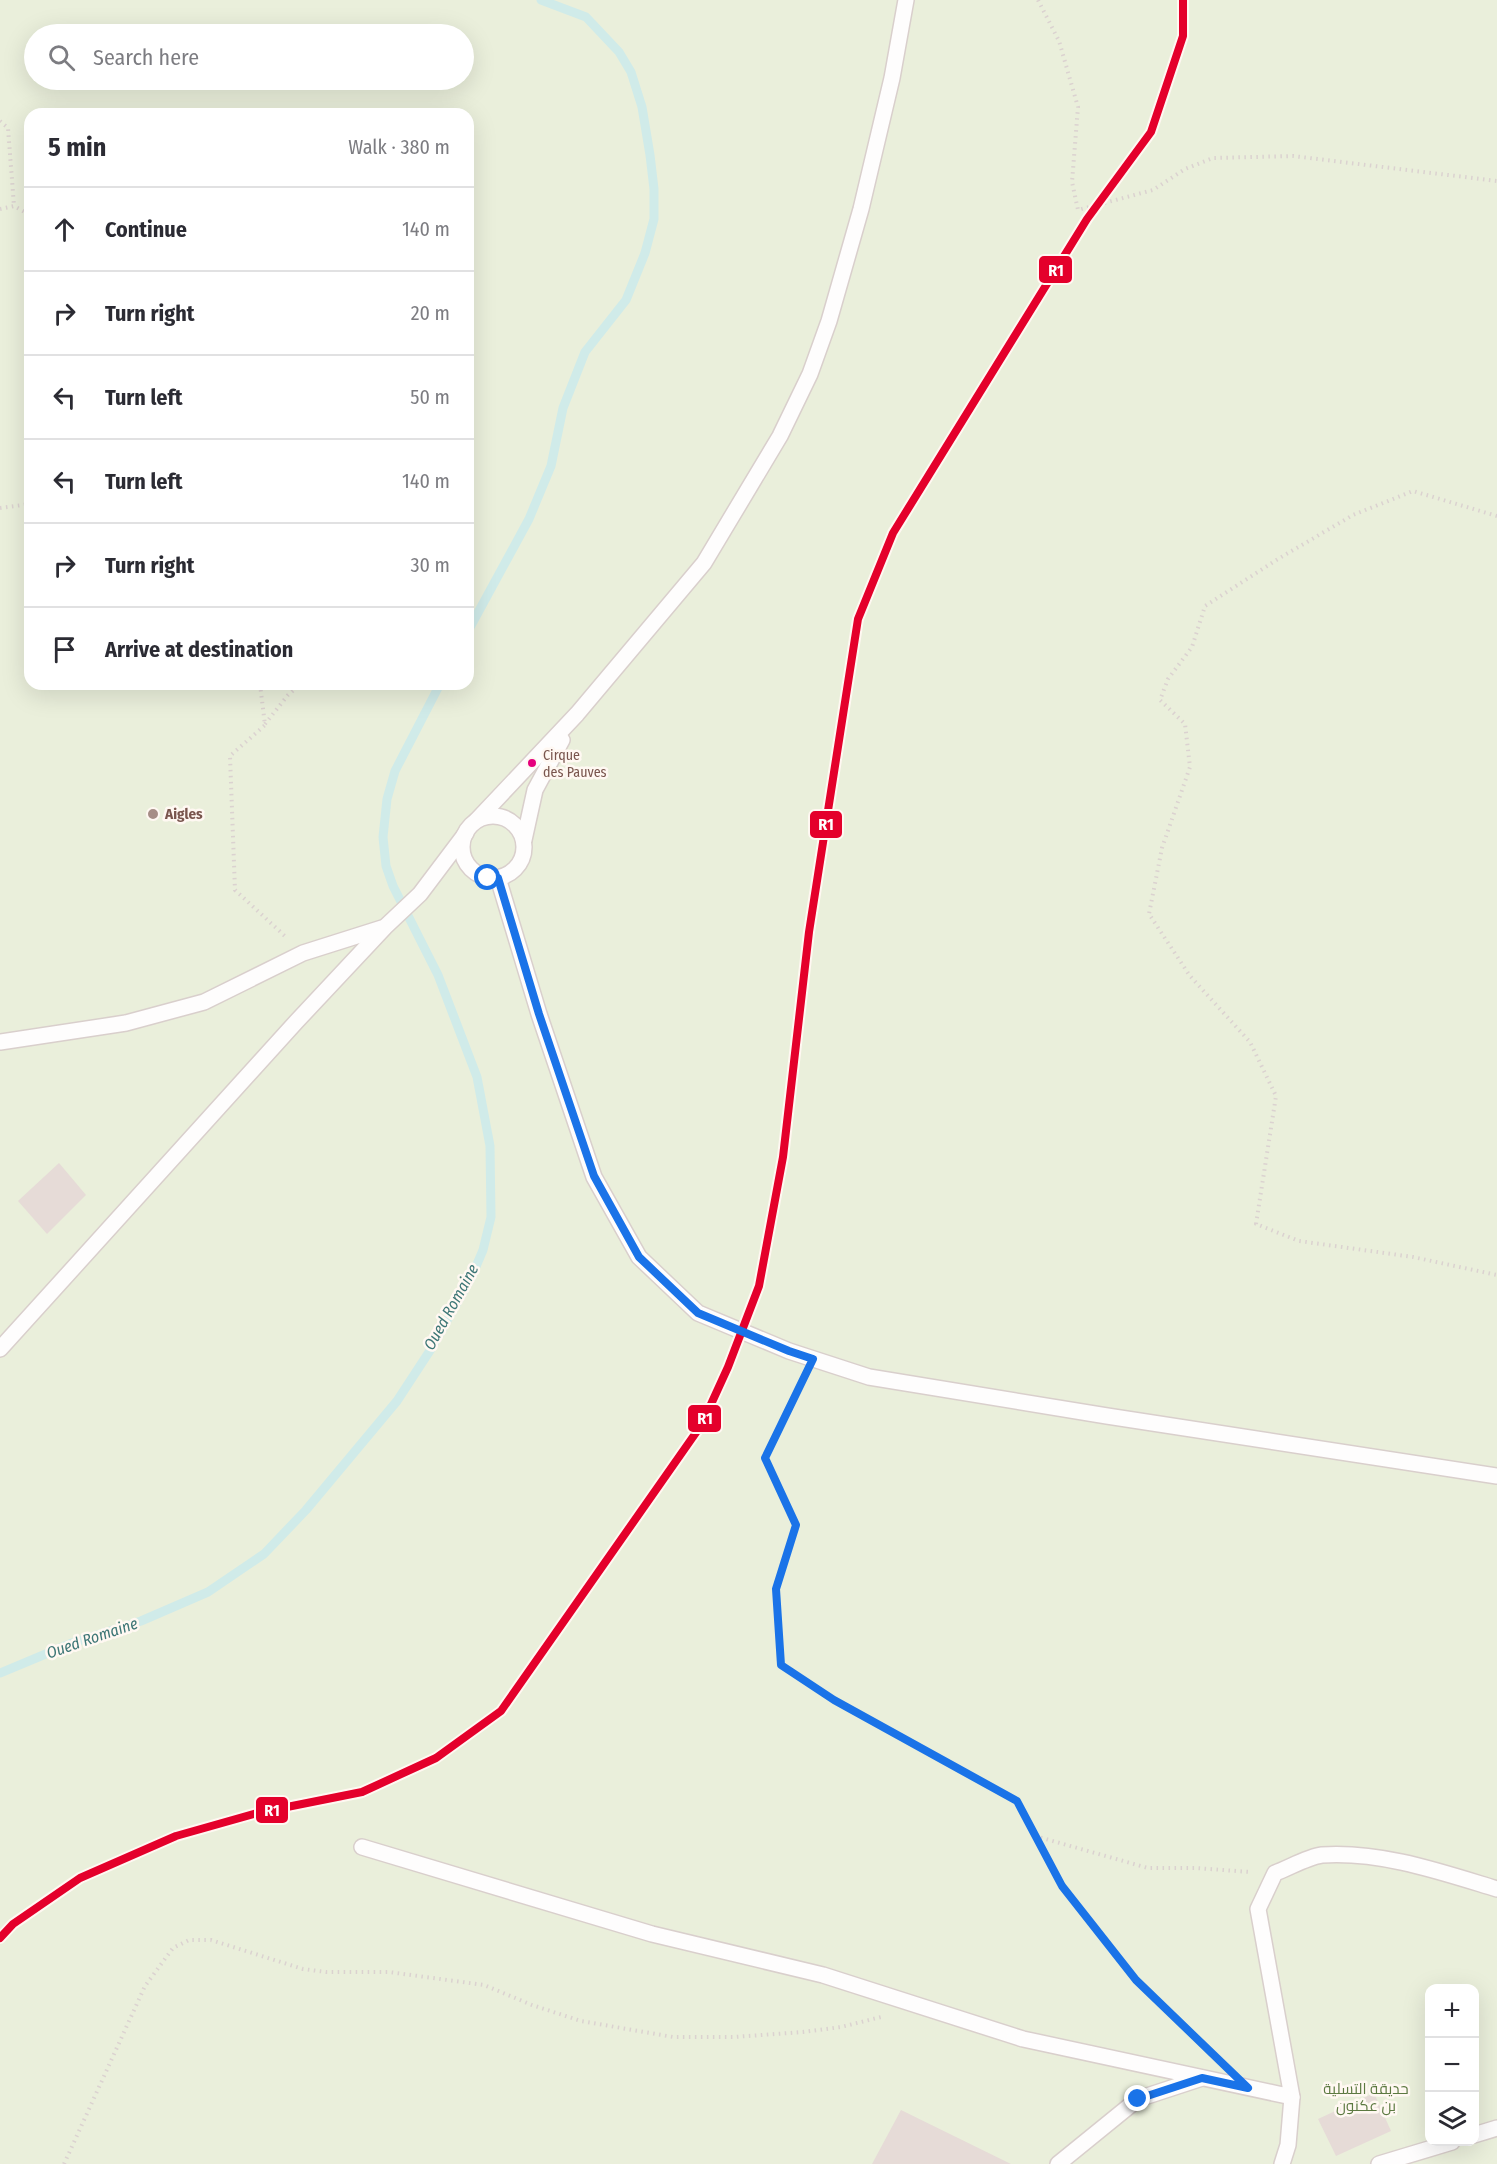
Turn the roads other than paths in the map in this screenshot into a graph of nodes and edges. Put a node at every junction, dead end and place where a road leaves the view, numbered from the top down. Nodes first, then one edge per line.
1 (906, 0) edge
2 (577, 714) junction
3 (477, 820) junction
4 (466, 833) junction
5 (524, 840) junction
6 (498, 878) junction
7 (385, 927) junction
8 (0, 1042) edge
9 (0, 1348) edge
10 (1497, 1476) edge
11 (362, 1847) dead end
12 (1497, 1889) edge
13 (1202, 2078) junction
14 (1292, 2097) junction
15 (1497, 2128) edge
16 (1479, 2133) edge
17 (1439, 2146) edge
18 (1058, 2164) edge
19 (1282, 2164) edge
20 (1379, 2164) edge

1 - 2 lane
2 - 3 lane
2 - 5 lane
3 - 4 lane
3 - 5 lane
4 - 6 lane
4 - 7 lane
5 - 6 lane
6 - 10 lane
7 - 8 lane
7 - 9 lane
11 - 13 lane
12 - 14 lane
13 - 14 lane
13 - 18 lane
14 - 19 lane
15 - 16 lane
17 - 20 lane

